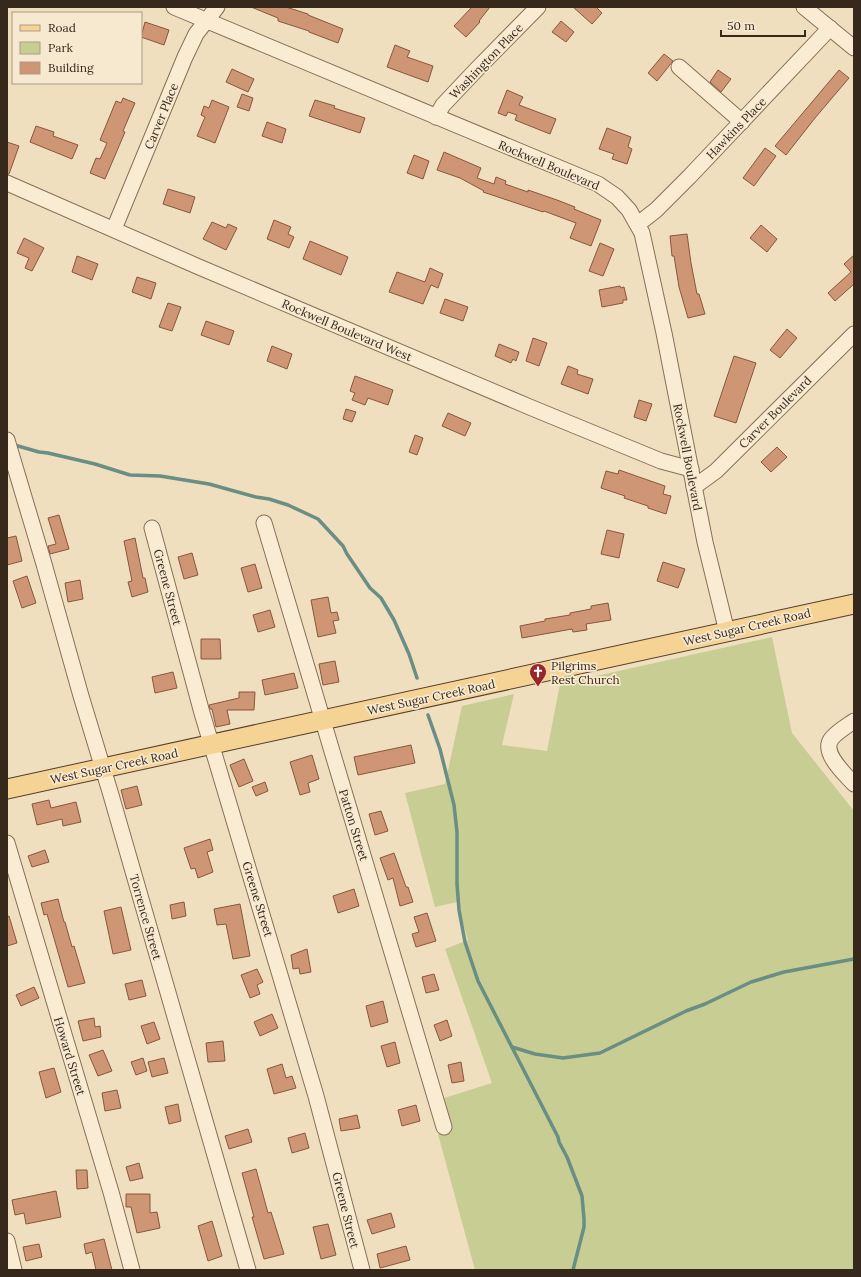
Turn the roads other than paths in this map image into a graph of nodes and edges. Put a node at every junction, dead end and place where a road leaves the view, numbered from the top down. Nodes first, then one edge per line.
1 (174, 7) edge
2 (217, 7) edge
3 (538, 7) edge
4 (804, 7) edge
5 (206, 20) junction
6 (830, 28) junction
7 (854, 48) edge
8 (679, 67) dead end
9 (436, 117) junction
10 (742, 122) junction
11 (7, 183) edge
12 (638, 224) junction
13 (114, 230) junction
14 (854, 334) edge
15 (7, 440) edge
16 (691, 469) junction
17 (694, 487) junction
18 (264, 523) dead end
19 (152, 528) dead end
20 (854, 604) edge
21 (727, 632) junction
22 (322, 721) junction
23 (854, 721) edge
24 (212, 744) junction
25 (102, 768) junction
26 (854, 784) edge
27 (7, 789) edge
28 (7, 843) edge
29 (444, 1127) dead end
30 (7, 1241) edge
31 (14, 1270) edge
32 (132, 1270) edge
33 (248, 1270) edge
34 (362, 1270) edge

1 - 5 street, Rockwell Boulevard
2 - 5 street, Carver Place
3 - 9 street, Washington Place
4 - 6 street
5 - 9 street, Rockwell Boulevard
5 - 13 street, Carver Place
6 - 7 street
6 - 10 street, Hawkins Place
8 - 10 street
9 - 12 street, Rockwell Boulevard
10 - 12 street, Hawkins Place
11 - 13 street, Rockwell Boulevard West
12 - 16 street, Rockwell Boulevard
13 - 16 street, Rockwell Boulevard West
14 - 17 street, Carver Boulevard
15 - 25 street, Torrence Street
16 - 17 street, Rockwell Boulevard
17 - 21 street, Rockwell Boulevard
18 - 22 street, Patton Street
19 - 24 street, Greene Street
20 - 21 main road, West Sugar Creek Road
21 - 22 main road, West Sugar Creek Road
22 - 24 main road, West Sugar Creek Road
22 - 29 street, Patton Street
23 - 26 street
24 - 25 main road, West Sugar Creek Road
24 - 34 street, Greene Street
25 - 27 main road, West Sugar Creek Road
25 - 33 street, Torrence Street
28 - 32 street, Howard Street
30 - 31 street

